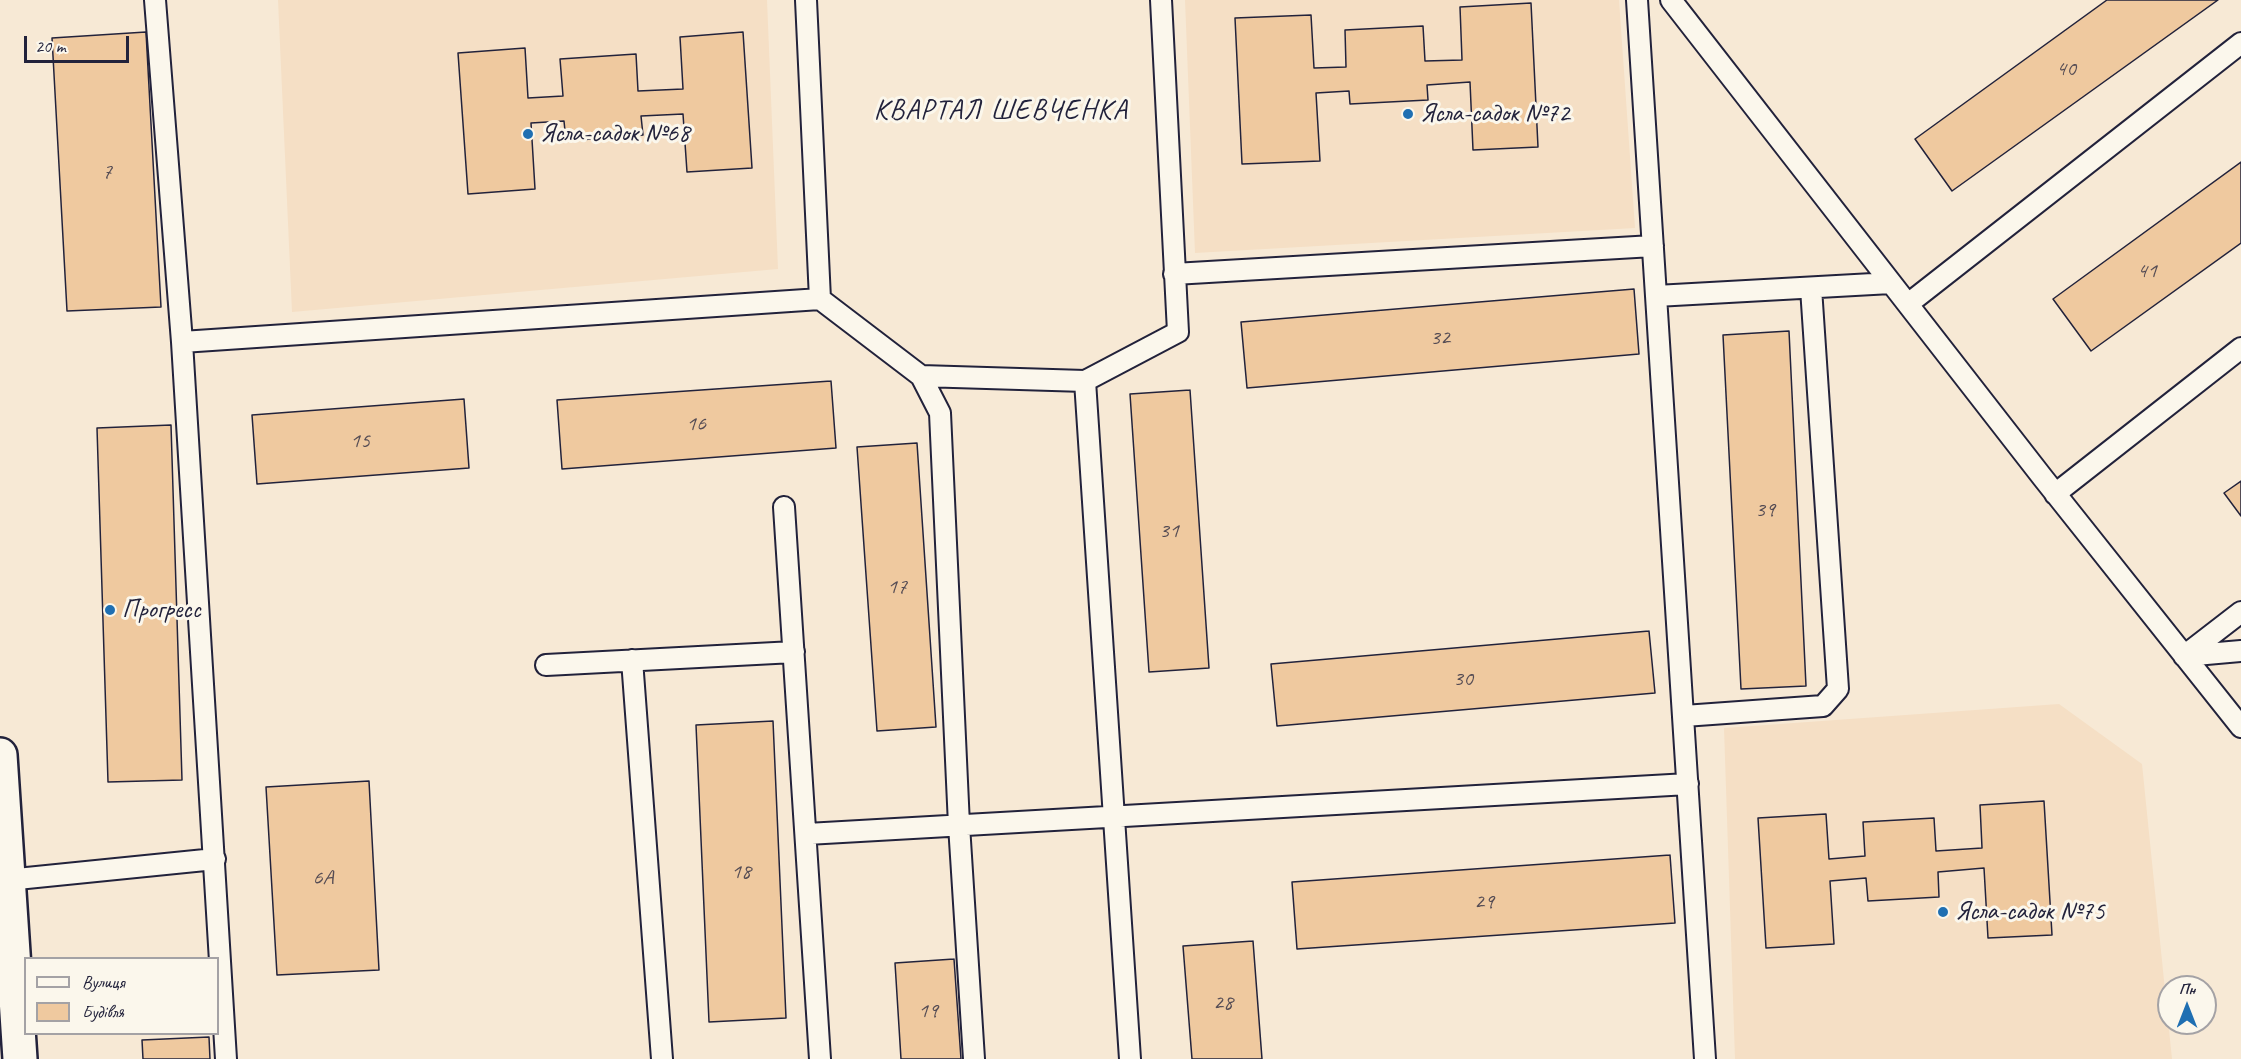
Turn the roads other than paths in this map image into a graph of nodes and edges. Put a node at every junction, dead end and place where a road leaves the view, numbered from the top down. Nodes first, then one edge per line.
1 (155, 0) edge
2 (806, 0) edge
3 (1161, 0) edge
4 (1637, 0) edge
5 (1671, 0) edge
6 (2241, 43) edge
7 (1653, 246) junction
8 (1174, 274) junction
9 (1892, 283) junction
10 (1811, 288) junction
11 (1656, 296) junction
12 (819, 299) junction
13 (1908, 304) junction
14 (182, 342) junction
15 (2241, 348) edge
16 (921, 376) junction
17 (1085, 381) junction
18 (2055, 494) junction
19 (784, 507) dead end
20 (2241, 612) edge
21 (2241, 651) edge
22 (794, 652) junction
23 (2184, 656) junction
24 (632, 660) junction
25 (546, 665) dead end
26 (1684, 716) junction
27 (2241, 727) edge
28 (0, 755) edge
29 (1688, 784) junction
30 (1115, 816) junction
31 (959, 825) junction
32 (807, 834) junction
33 (215, 859) junction
34 (7, 880) junction
35 (20, 1059) edge
36 (226, 1059) edge
37 (662, 1059) edge
38 (820, 1059) edge
39 (974, 1059) edge
40 (1130, 1059) edge
41 (1705, 1059) edge

1 - 14 lane
2 - 12 lane
3 - 8 lane
4 - 7 lane
5 - 9 lane
6 - 13 lane
7 - 8 lane
7 - 11 lane
8 - 17 lane
9 - 10 lane
9 - 13 lane
10 - 11 lane
10 - 26 lane
11 - 26 lane
12 - 14 lane
12 - 16 lane
13 - 18 lane
14 - 33 lane
15 - 18 lane
16 - 17 lane
16 - 31 lane
17 - 30 lane
18 - 23 lane
19 - 22 lane
20 - 23 lane
21 - 23 lane
22 - 24 lane
22 - 32 lane
23 - 27 lane
24 - 25 lane
24 - 37 lane
26 - 29 lane
28 - 34 street
29 - 30 lane
29 - 41 lane
30 - 31 lane
30 - 40 lane
31 - 32 lane
31 - 39 lane
32 - 38 lane
33 - 34 lane
33 - 36 lane
34 - 35 street

